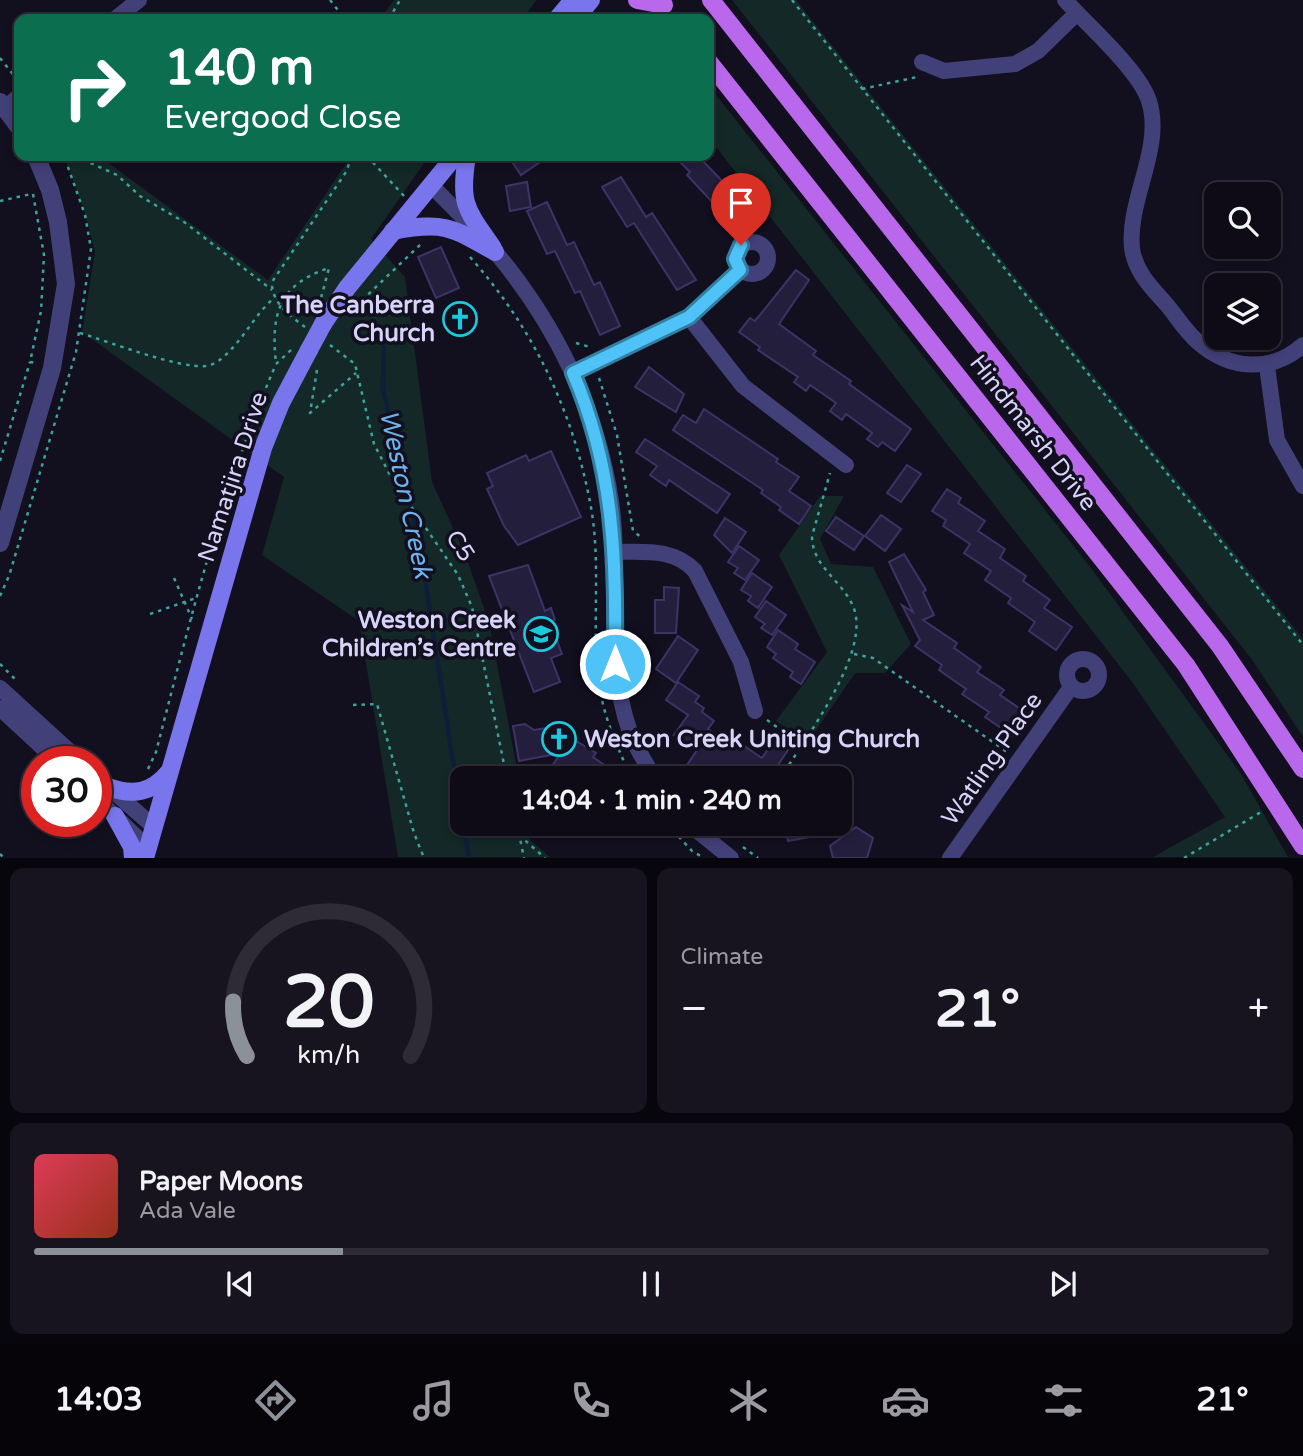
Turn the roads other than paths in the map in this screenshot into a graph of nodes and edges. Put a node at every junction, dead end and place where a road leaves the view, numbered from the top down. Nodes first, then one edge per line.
1 (139, 0) edge
2 (573, 0) edge
3 (591, 0) edge
4 (637, 0) edge
5 (711, 0) edge
6 (1065, 0) edge
7 (666, 8) edge
8 (121, 14) edge
9 (561, 14) edge
10 (579, 14) edge
11 (1076, 14) junction
12 (714, 68) edge
13 (919, 70) road end
14 (2, 105) edge
15 (14, 121) edge
16 (38, 161) edge
17 (451, 161) edge
18 (466, 161) edge
19 (431, 186) junction
20 (393, 231) junction
21 (495, 252) junction
22 (740, 270) dead end
23 (689, 317) junction
24 (1303, 345) edge
25 (1267, 366) junction
26 (573, 373) junction
27 (840, 461) road end
28 (1303, 486) edge
29 (0, 543) edge
30 (615, 552) junction
31 (1071, 687) dead end
32 (0, 688) edge
33 (0, 708) edge
34 (755, 711) road end
35 (41, 746) edge
36 (64, 746) edge
37 (648, 766) edge
38 (1303, 769) edge
39 (169, 772) junction
40 (112, 789) edge
41 (112, 796) edge
42 (112, 810) edge
43 (115, 816) joint
44 (154, 827) junction
45 (704, 836) edge
46 (1303, 846) edge
47 (142, 854) edge
48 (731, 858) edge
49 (950, 858) edge

1 - 8 street
2 - 9 main road
3 - 10 main road
4 - 7 main road
5 - 38 main road, Hindmarsh Drive
6 - 11 street
11 - 13 street
11 - 25 street
12 - 46 main road, Hindmarsh Drive
14 - 15 street
16 - 29 street
17 - 19 main road, Namatjira Drive
18 - 21 main road
19 - 20 main road, Namatjira Drive
19 - 21 street
20 - 21 main road
20 - 39 main road, Namatjira Drive
21 - 26 street
22 - 23 street
23 - 26 street
23 - 27 street
24 - 25 street
25 - 28 street
26 - 30 street
30 - 34 street
30 - 37 street
31 - 49 street, Watling Place
32 - 36 street
33 - 35 street
39 - 40 main road
39 - 44 main road, Namatjira Drive
41 - 44 street
42 - 43 street
43 - 47 main road
44 - 47 main road, Namatjira Drive
45 - 48 street

